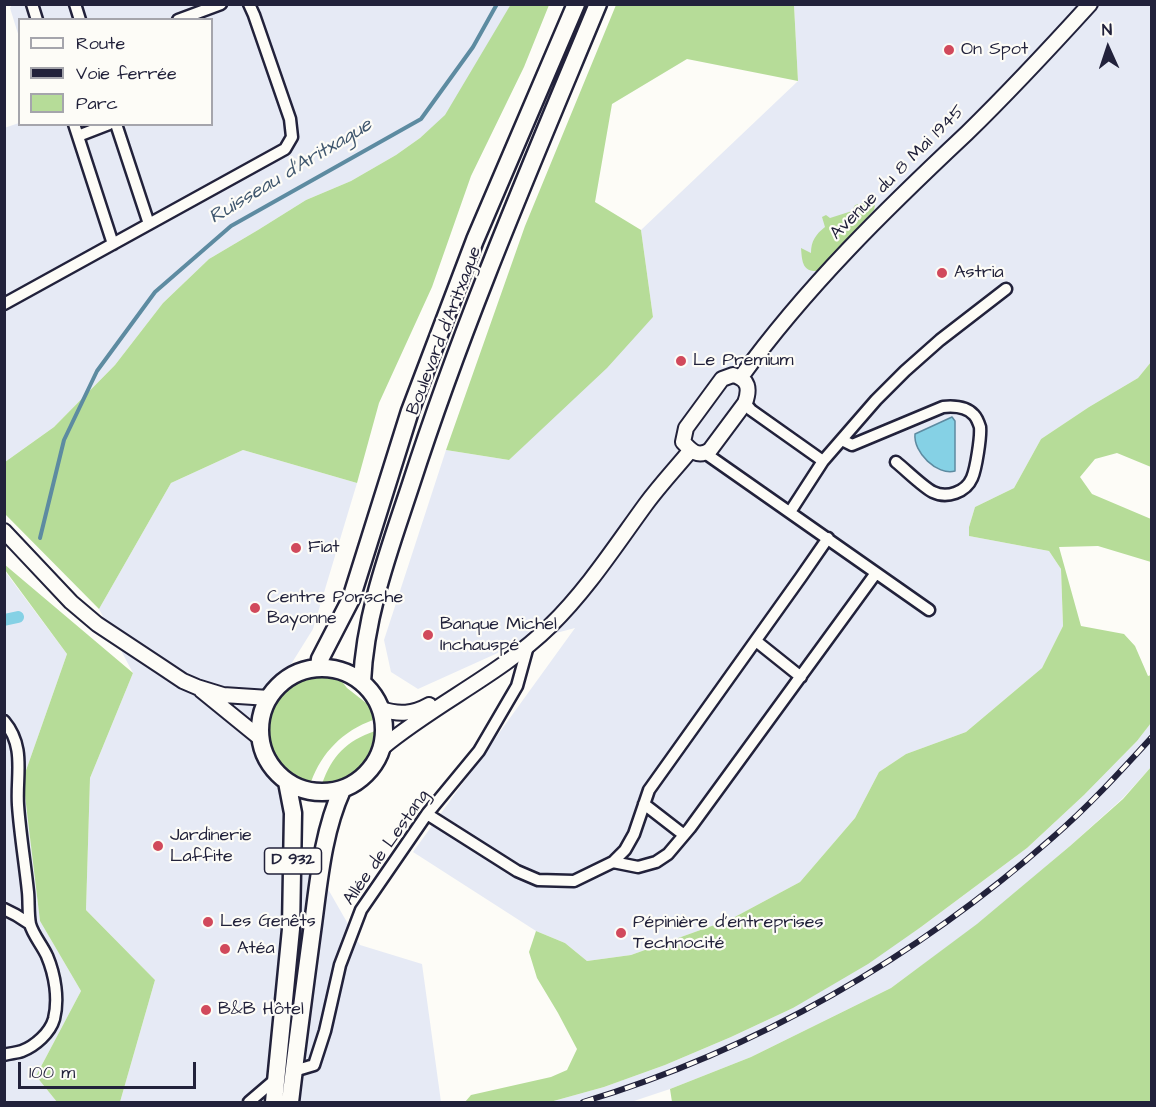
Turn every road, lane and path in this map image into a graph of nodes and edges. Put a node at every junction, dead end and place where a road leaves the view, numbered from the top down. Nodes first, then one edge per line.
1 (221, 4) edge
2 (249, 4) edge
3 (576, 4) edge
4 (598, 4) edge
5 (1090, 4) edge
6 (183, 18) edge
7 (75, 126) edge
8 (104, 126) edge
9 (117, 126) edge
10 (78, 136) junction
11 (149, 224) junction
12 (113, 244) junction
13 (1006, 289) dead end
14 (4, 304) edge
15 (741, 377) junction
16 (745, 403) junction
17 (842, 440) junction
18 (690, 451) junction
19 (705, 453) junction
20 (823, 461) junction
21 (896, 462) dead end
22 (790, 512) junction
23 (4, 531) edge
24 (828, 538) junction
25 (876, 573) junction
26 (929, 610) dead end
27 (756, 641) junction
28 (528, 646) junction
29 (319, 668) junction
30 (801, 677) junction
31 (482, 678) junction
32 (362, 682) junction
33 (197, 687) junction
34 (269, 698) junction
35 (381, 709) junction
36 (4, 721) edge
37 (260, 738) junction
38 (383, 747) junction
39 (287, 782) junction
40 (342, 790) junction
41 (644, 804) junction
42 (427, 814) junction
43 (684, 835) junction
44 (613, 862) junction
45 (4, 909) edge
46 (30, 924) junction
47 (4, 1055) edge
48 (294, 1071) junction
49 (277, 1078) junction
50 (249, 1102) edge
51 (274, 1102) edge
52 (290, 1102) edge

1 - 6 street
2 - 11 street
3 - 29 main road, Boulevard d'Aritxague
4 - 32 main road, Boulevard d'Aritxague
5 - 15 main road, Avenue du 8 Mai 1945
7 - 10 street
8 - 10 street
9 - 11 street
10 - 12 street
11 - 12 street
12 - 14 street
13 - 17 street
15 - 16 main road
15 - 18 main road
16 - 19 main road
16 - 20 street
17 - 20 street
17 - 21 street
18 - 19 main road
18 - 28 main road
19 - 22 street
20 - 22 street
22 - 24 street
23 - 33 main road
24 - 25 street
24 - 27 street
25 - 26 street
25 - 30 street
27 - 30 street
27 - 41 street
28 - 31 main road
28 - 42 street, Allée de Lestang
29 - 32 main road
29 - 34 main road
30 - 43 street
31 - 35 main road
31 - 38 main road
32 - 35 main road
33 - 34 main road
33 - 37 main road
34 - 37 main road
35 - 38 main road
36 - 46 street
37 - 39 main road
38 - 40 main road
39 - 40 main road
39 - 49 main road, D 932
40 - 48 main road, D 932
41 - 43 street
41 - 44 street
42 - 44 street
42 - 48 street, Allée de Lestang
43 - 44 street
45 - 46 street
46 - 47 street
48 - 52 main road, D 932
49 - 50 street
49 - 51 main road, D 932

